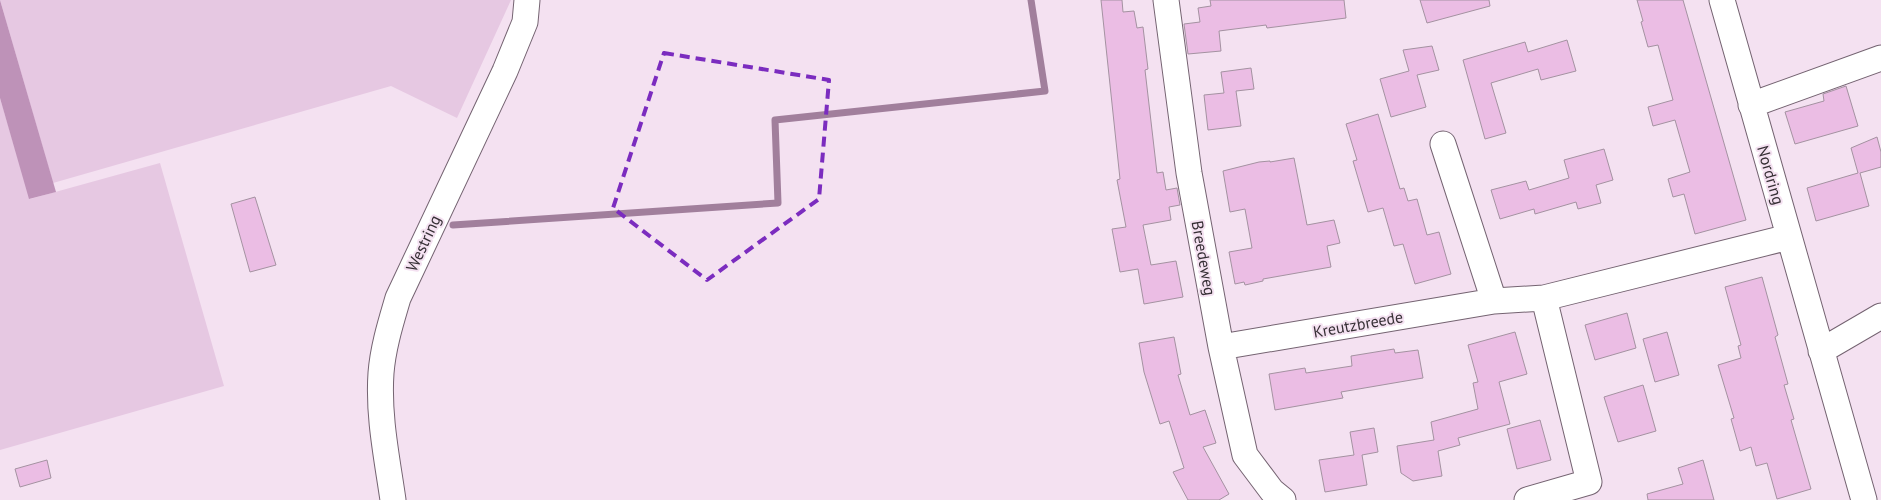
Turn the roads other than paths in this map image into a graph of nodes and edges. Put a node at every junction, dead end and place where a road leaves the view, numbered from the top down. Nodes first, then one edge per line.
1 (527, 0) edge
2 (1166, 0) edge
3 (1722, 0) edge
4 (1881, 58) edge
5 (1751, 106) junction
6 (1443, 144) dead end
7 (1789, 237) junction
8 (1544, 298) junction
9 (1494, 301) junction
10 (1881, 316) edge
11 (1221, 347) junction
12 (1821, 351) junction
13 (394, 500) edge
14 (1283, 500) edge
15 (1526, 500) edge
16 (1864, 500) edge

1 - 13 street, Westring
2 - 11 street, Breedeweg
3 - 5 street, Nordring
4 - 5 street
5 - 7 street, Nordring
6 - 9 street
7 - 8 street, Kreutzbreede
7 - 12 street, Nordring
8 - 9 street, Kreutzbreede
8 - 15 street
9 - 11 street, Kreutzbreede
10 - 12 street
11 - 14 street, Breedeweg
12 - 16 street, Nordring

